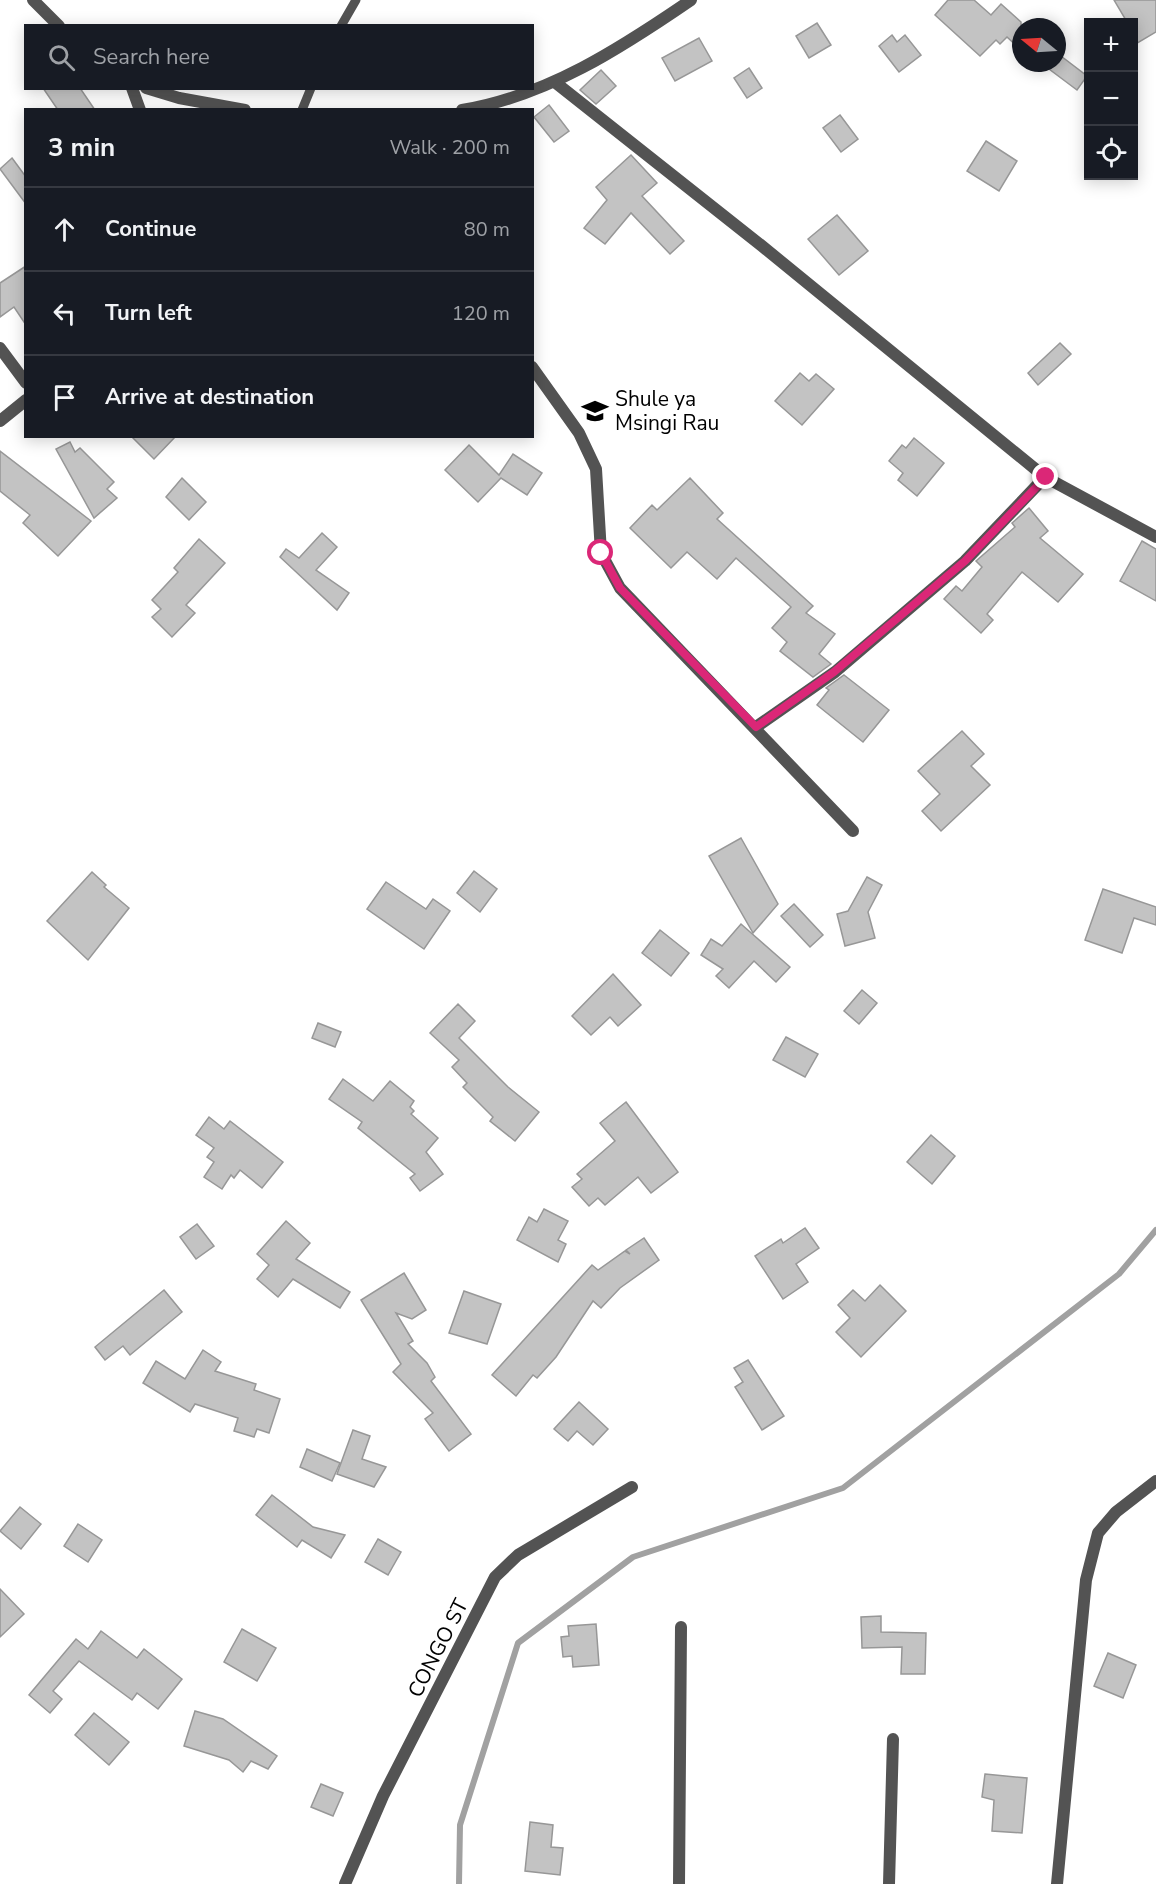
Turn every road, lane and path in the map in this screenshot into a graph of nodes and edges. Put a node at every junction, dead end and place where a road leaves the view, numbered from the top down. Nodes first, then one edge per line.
1 (33, 0) edge
2 (356, 0) edge
3 (691, 0) edge
4 (57, 24) edge
5 (342, 24) edge
6 (556, 82) junction
7 (534, 89) edge
8 (133, 90) edge
9 (153, 90) edge
10 (310, 90) edge
11 (529, 90) edge
12 (139, 108) edge
13 (234, 108) edge
14 (303, 108) edge
15 (469, 108) edge
16 (0, 348) edge
17 (534, 370) edge
18 (24, 380) edge
19 (24, 402) edge
20 (0, 421) edge
21 (1046, 477) junction
22 (1156, 537) edge
23 (756, 727) junction
24 (853, 831) dead end
25 (1156, 1481) edge
26 (632, 1487) dead end
27 (681, 1627) dead end
28 (893, 1739) dead end
29 (345, 1884) edge
30 (679, 1884) edge
31 (889, 1884) edge
32 (1057, 1884) edge

1 - 4 street
2 - 5 lane
3 - 6 street
6 - 7 street
6 - 21 street
8 - 12 street
9 - 13 street
10 - 14 lane
11 - 15 street
16 - 18 street
17 - 23 street
19 - 20 street
21 - 22 street
21 - 23 street
23 - 24 street
25 - 32 street
26 - 29 street, CONGO ST
27 - 30 street
28 - 31 street

